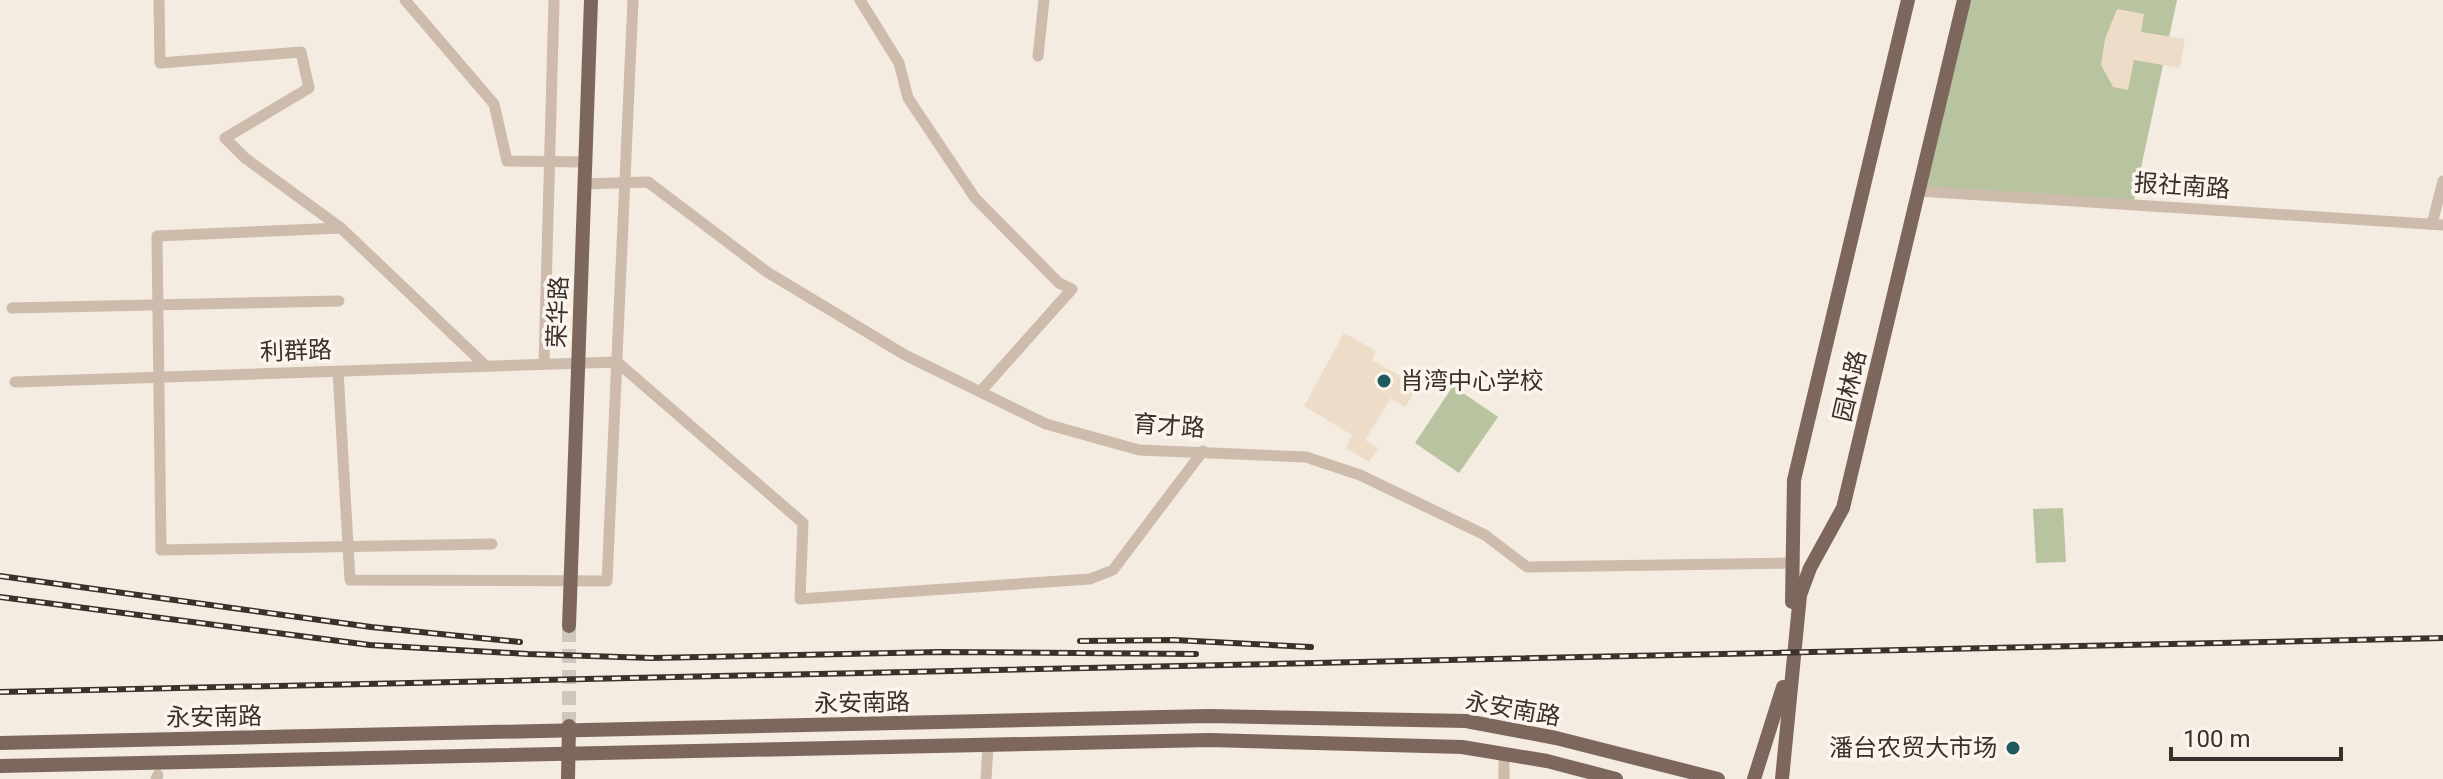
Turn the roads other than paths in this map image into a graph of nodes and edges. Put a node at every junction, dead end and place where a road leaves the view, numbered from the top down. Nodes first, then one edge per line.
1 (159, 0) edge
2 (405, 0) edge
3 (554, 0) edge
4 (591, 0) edge
5 (633, 0) edge
6 (860, 0) edge
7 (1044, 0) edge
8 (1908, 0) edge
9 (1964, 0) edge
10 (1038, 56) dead end
11 (549, 161) junction
12 (585, 162) junction
13 (2443, 181) edge
14 (622, 183) junction
15 (584, 184) junction
16 (1919, 191) junction
17 (2438, 224) edge
18 (341, 228) junction
19 (339, 301) dead end
20 (158, 305) junction
21 (12, 308) dead end
22 (617, 362) junction
23 (578, 363) junction
24 (544, 364) junction
25 (486, 366) junction
26 (338, 371) junction
27 (159, 377) junction
28 (15, 382) dead end
29 (981, 391) junction
30 (1203, 451) junction
31 (492, 544) dead end
32 (348, 547) junction
33 (1794, 563) junction
34 (571, 581) junction
35 (569, 626) tunnel mouth
36 (569, 729) junction
37 (0, 743) edge
38 (988, 746) junction
39 (1504, 754) junction
40 (569, 756) junction
41 (0, 766) edge
42 (568, 779) edge
43 (986, 779) edge
44 (1504, 779) edge
45 (1616, 779) edge
46 (1718, 779) edge
47 (1754, 779) edge
48 (1782, 779) edge

1 - 18 street
2 - 11 street
3 - 11 street
4 - 12 main road, 荣华路
5 - 14 street
6 - 29 street
7 - 10 street
8 - 33 main road, 园林路
9 - 16 main road, 园林路
11 - 12 street
11 - 24 street
12 - 15 main road, 荣华路
13 - 17 street
14 - 15 street, 育才路
14 - 22 street
14 - 29 street, 育才路
15 - 23 main road, 荣华路
16 - 17 street, 报社南路
16 - 48 main road, 园林路
18 - 20 street
18 - 25 street
19 - 20 street
20 - 21 street
20 - 27 street
22 - 23 street, 利群路
22 - 30 street
22 - 34 street
23 - 24 street, 利群路
23 - 34 main road, 荣华路
24 - 25 street, 利群路
25 - 26 street, 利群路
26 - 27 street, 利群路
26 - 32 street
27 - 28 street, 利群路
27 - 32 street
29 - 30 street, 育才路
30 - 33 street, 育才路
31 - 32 street
32 - 34 street
33 - 47 main road, 园林路
34 - 35 main road, 荣华路
36 - 37 main road, 永安南路
36 - 40 main road
36 - 46 main road, 永安南路
38 - 39 main road, 永安南路
38 - 40 main road, 永安南路
38 - 43 street
39 - 44 street
39 - 45 main road, 永安南路
40 - 41 main road, 永安南路
40 - 42 main road

